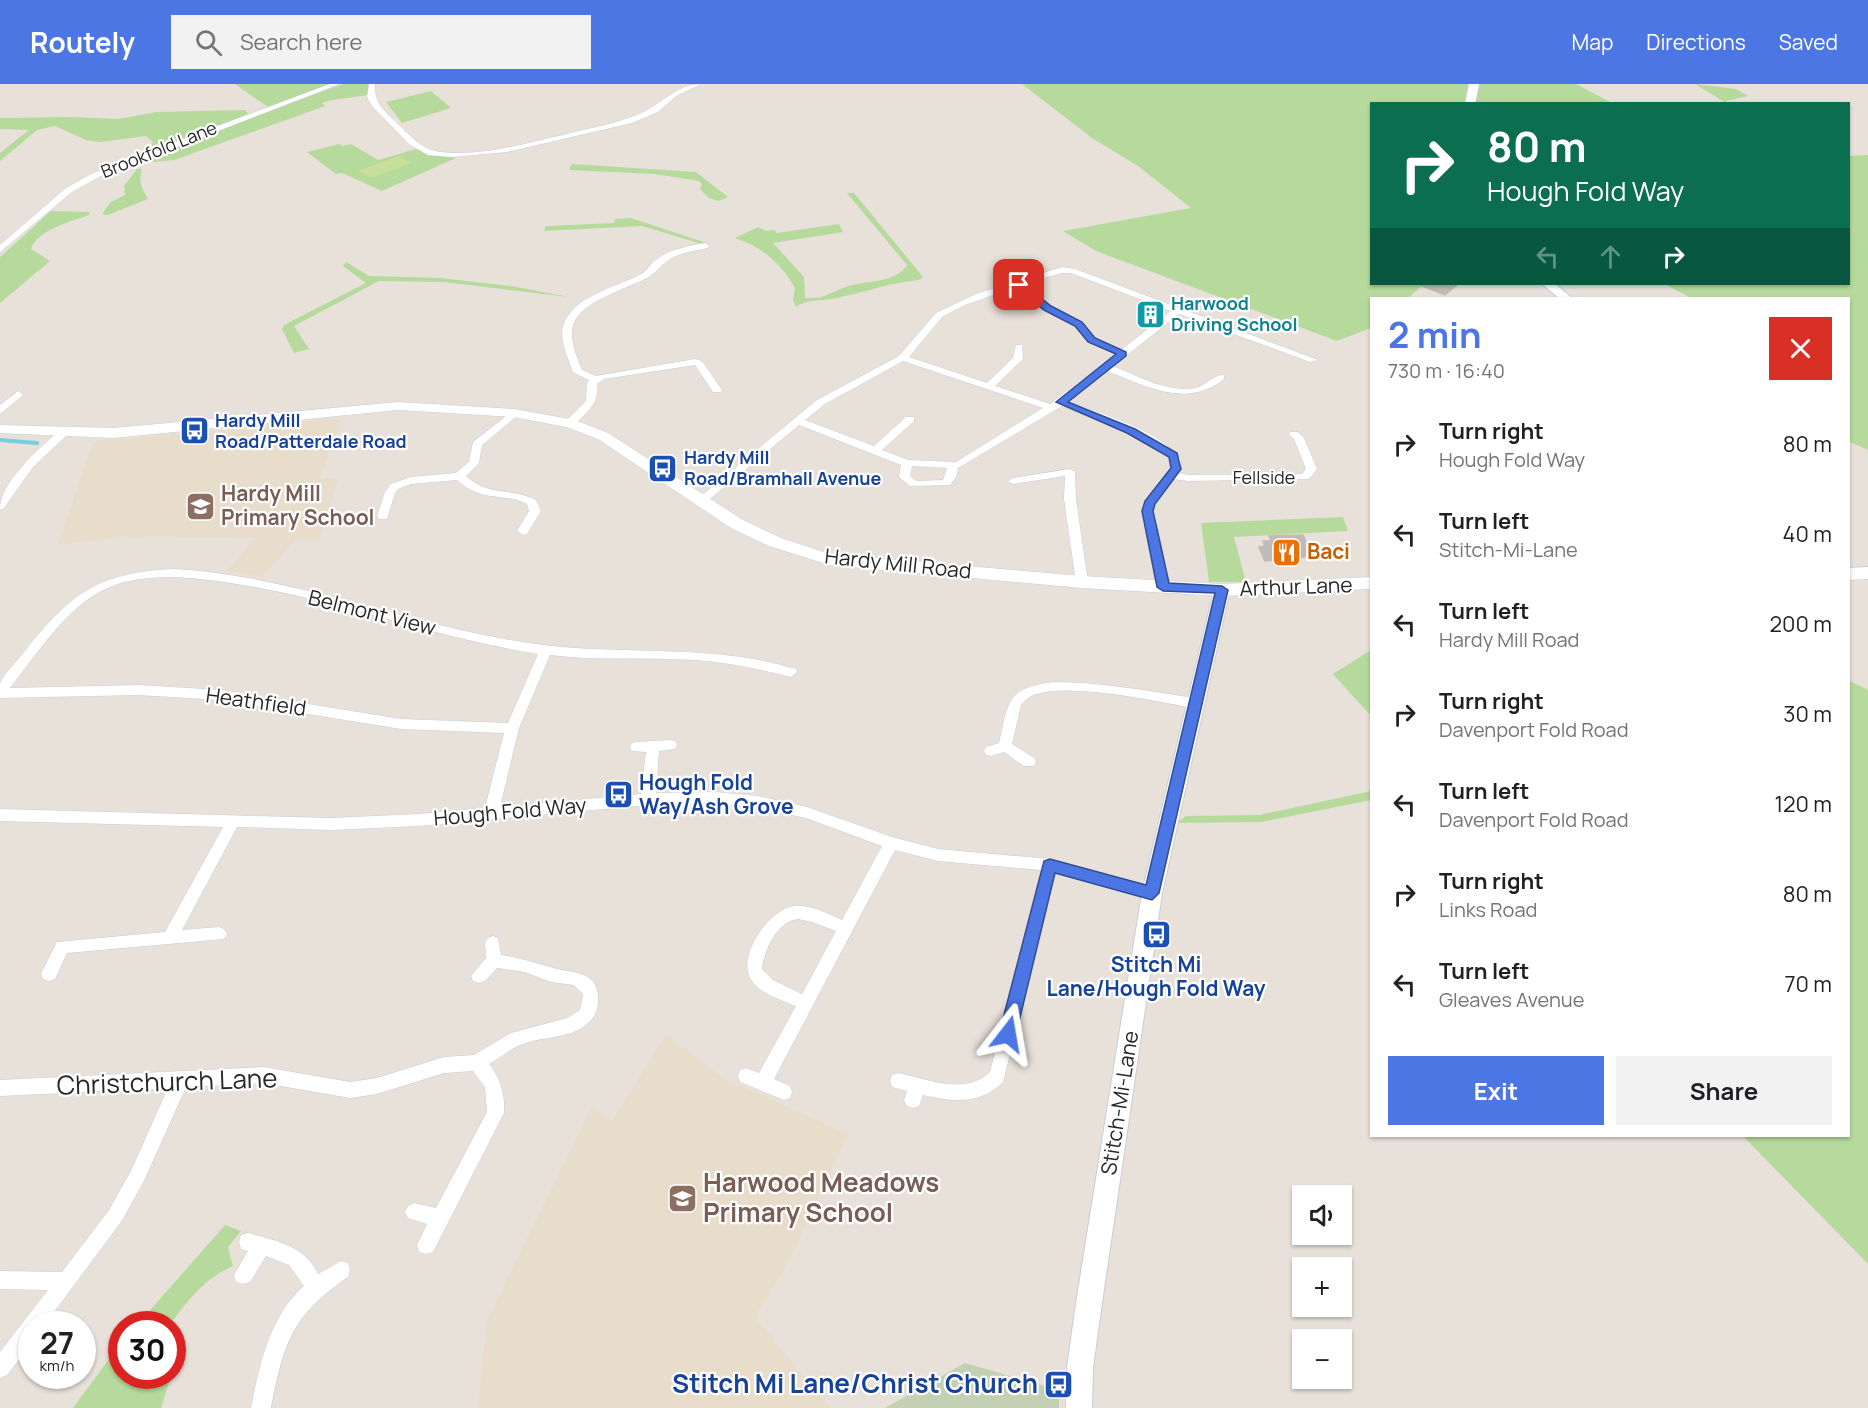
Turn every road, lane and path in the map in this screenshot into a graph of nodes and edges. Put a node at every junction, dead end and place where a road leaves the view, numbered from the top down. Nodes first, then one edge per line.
1 (336, 84) edge
2 (372, 84) edge
3 (699, 84) edge
4 (1474, 84) edge
5 (1470, 102) edge
6 (705, 246) dead end
7 (0, 249) edge
8 (1019, 285) junction
9 (1549, 285) edge
10 (1565, 297) edge
11 (1178, 310) junction
12 (1019, 346) dead end
13 (1123, 354) junction
14 (902, 358) junction
15 (1314, 359) dead end
16 (1106, 366) junction
17 (1221, 377) dead end
18 (595, 379) junction
19 (988, 387) junction
20 (717, 390) dead end
21 (18, 394) dead end
22 (1056, 405) junction
23 (0, 411) edge
24 (514, 413) junction
25 (798, 421) junction
26 (910, 422) dead end
27 (570, 423) junction
28 (0, 429) edge
29 (63, 433) junction
30 (1294, 434) dead end
31 (875, 451) junction
32 (908, 463) junction
33 (953, 466) junction
34 (1172, 475) junction
35 (459, 476) junction
36 (1013, 481) dead end
37 (700, 501) junction
38 (0, 506) edge
39 (383, 516) dead end
40 (524, 524) dead end
41 (1868, 573) edge
42 (1850, 574) edge
43 (1082, 582) junction
44 (1370, 584) edge
45 (1163, 587) junction
46 (1222, 590) junction
47 (546, 651) junction
48 (791, 672) dead end
49 (0, 692) edge
50 (1194, 703) junction
51 (512, 728) junction
52 (670, 745) dead end
53 (653, 746) junction
54 (637, 747) dead end
55 (1029, 762) dead end
56 (648, 800) junction
57 (491, 814) junction
58 (0, 815) edge
59 (232, 823) junction
60 (891, 843) junction
61 (1050, 865) junction
62 (1152, 893) junction
63 (846, 928) junction
64 (219, 934) dead end
65 (170, 938) junction
66 (493, 943) dead end
67 (494, 961) junction
68 (49, 974) dead end
69 (479, 976) dead end
70 (807, 1003) junction
71 (476, 1063) junction
72 (746, 1076) dead end
73 (181, 1078) junction
74 (898, 1081) dead end
75 (763, 1083) junction
76 (0, 1088) edge
77 (784, 1092) dead end
78 (414, 1212) dead end
79 (439, 1218) junction
80 (426, 1245) dead end
81 (341, 1270) dead end
82 (243, 1275) dead end
83 (0, 1281) edge
84 (67, 1281) junction
85 (314, 1286) junction
86 (44, 1311) edge
87 (18, 1345) edge
88 (0, 1368) edge
89 (261, 1408) edge
90 (1079, 1408) edge

1 - 7 street, Brookfold Lane
2 - 3 street
4 - 5 street
6 - 18 street
8 - 11 street
8 - 13 street
8 - 14 street
9 - 10 street
11 - 13 street
11 - 15 street
12 - 19 street
13 - 16 street
14 - 19 street
14 - 25 street
16 - 17 street
16 - 22 street
18 - 20 street
18 - 27 street
19 - 22 street
21 - 23 street
22 - 33 street
22 - 34 street
24 - 27 main road, Hardy Mill Road
24 - 29 main road, Hardy Mill Road
24 - 35 street
25 - 31 street
25 - 37 street
26 - 31 street
27 - 37 main road, Hardy Mill Road
28 - 29 main road, Hardy Mill Road
29 - 38 street
30 - 34 street, Fellside
31 - 32 street
32 - 33 street
32 - 33 street
34 - 45 street
35 - 39 street
35 - 40 street
36 - 43 street
37 - 43 main road, Hardy Mill Road
41 - 42 main road
43 - 45 main road, Hardy Mill Road
44 - 46 main road, Arthur Lane
45 - 46 main road, Hardy Mill Road
46 - 50 street, Stitch-Mi-Lane
47 - 48 street, Belmont View
47 - 49 street, Belmont View
47 - 51 street
49 - 51 street, Heathfield
50 - 55 street
50 - 62 street, Stitch-Mi-Lane
51 - 57 street
52 - 53 street
53 - 54 street
53 - 56 street
56 - 57 street, Hough Fold Way
56 - 60 street, Hough Fold Way
57 - 59 street, Hough Fold Way
58 - 59 street, Hough Fold Way
59 - 65 street
60 - 61 street, Hough Fold Way
60 - 63 street
61 - 62 street, Hough Fold Way
61 - 74 street
62 - 90 street, Stitch-Mi-Lane
63 - 70 street
63 - 70 street
64 - 65 street
65 - 68 street
66 - 67 street
67 - 69 street
67 - 71 street
70 - 75 street
71 - 73 street, Christchurch Lane
71 - 79 street
72 - 75 street
73 - 76 street, Christchurch Lane
73 - 84 street
75 - 77 street
78 - 79 street
79 - 80 street
81 - 85 street
82 - 85 street
83 - 84 street
84 - 86 street
85 - 89 street
87 - 88 street

